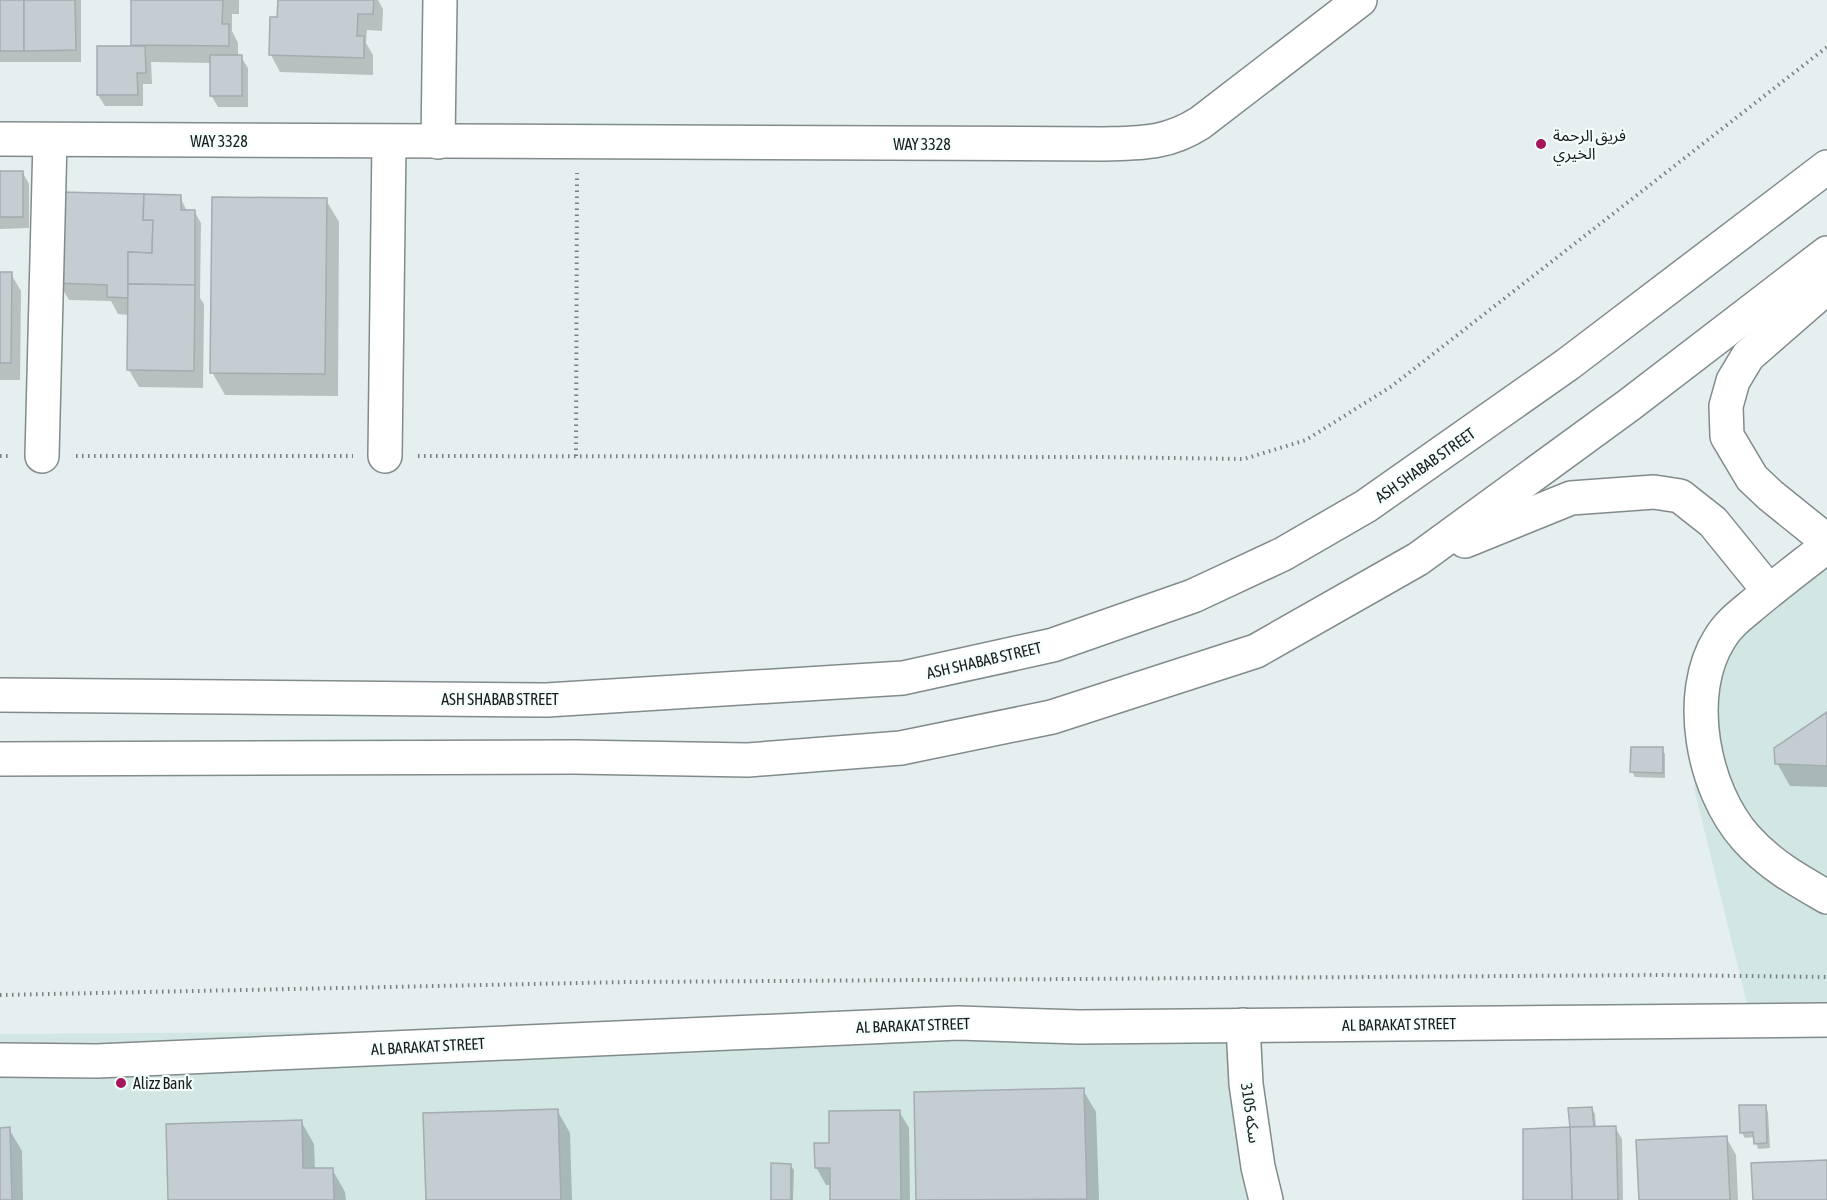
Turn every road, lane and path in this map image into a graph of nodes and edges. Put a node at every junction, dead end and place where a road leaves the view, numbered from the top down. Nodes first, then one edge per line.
1 (440, 0) edge
2 (1360, 0) edge
3 (1827, 47) edge
4 (0, 139) edge
5 (50, 140) junction
6 (389, 142) junction
7 (438, 142) junction
8 (578, 142) junction
9 (1827, 167) edge
10 (1827, 253) edge
11 (1827, 287) edge
12 (0, 456) edge
13 (42, 456) junction
14 (385, 456) junction
15 (576, 456) junction
16 (1827, 541) edge
17 (1827, 546) edge
18 (1418, 559) junction
19 (1769, 591) junction
20 (0, 695) edge
21 (0, 759) edge
22 (1827, 897) edge
23 (1827, 977) edge
24 (0, 995) edge
25 (1827, 1020) edge
26 (1244, 1025) junction
27 (0, 1060) edge
28 (1266, 1200) edge

1 - 7 main road
2 - 8 main road, WAY 3328
3 - 15 path
4 - 5 main road, WAY 3328
5 - 6 main road, WAY 3328
5 - 13 main road
6 - 7 main road, WAY 3328
6 - 14 main road
7 - 8 main road, WAY 3328
8 - 15 path
9 - 20 main road, ASH SHABAB STREET
10 - 18 main road
11 - 16 main road
12 - 13 path
13 - 14 path
14 - 15 path
17 - 19 main road
18 - 19 main road
18 - 21 main road
19 - 22 main road
23 - 24 path
25 - 26 main road, AL BARAKAT STREET
26 - 27 main road, AL BARAKAT STREET
26 - 28 main road, سكه 3105

